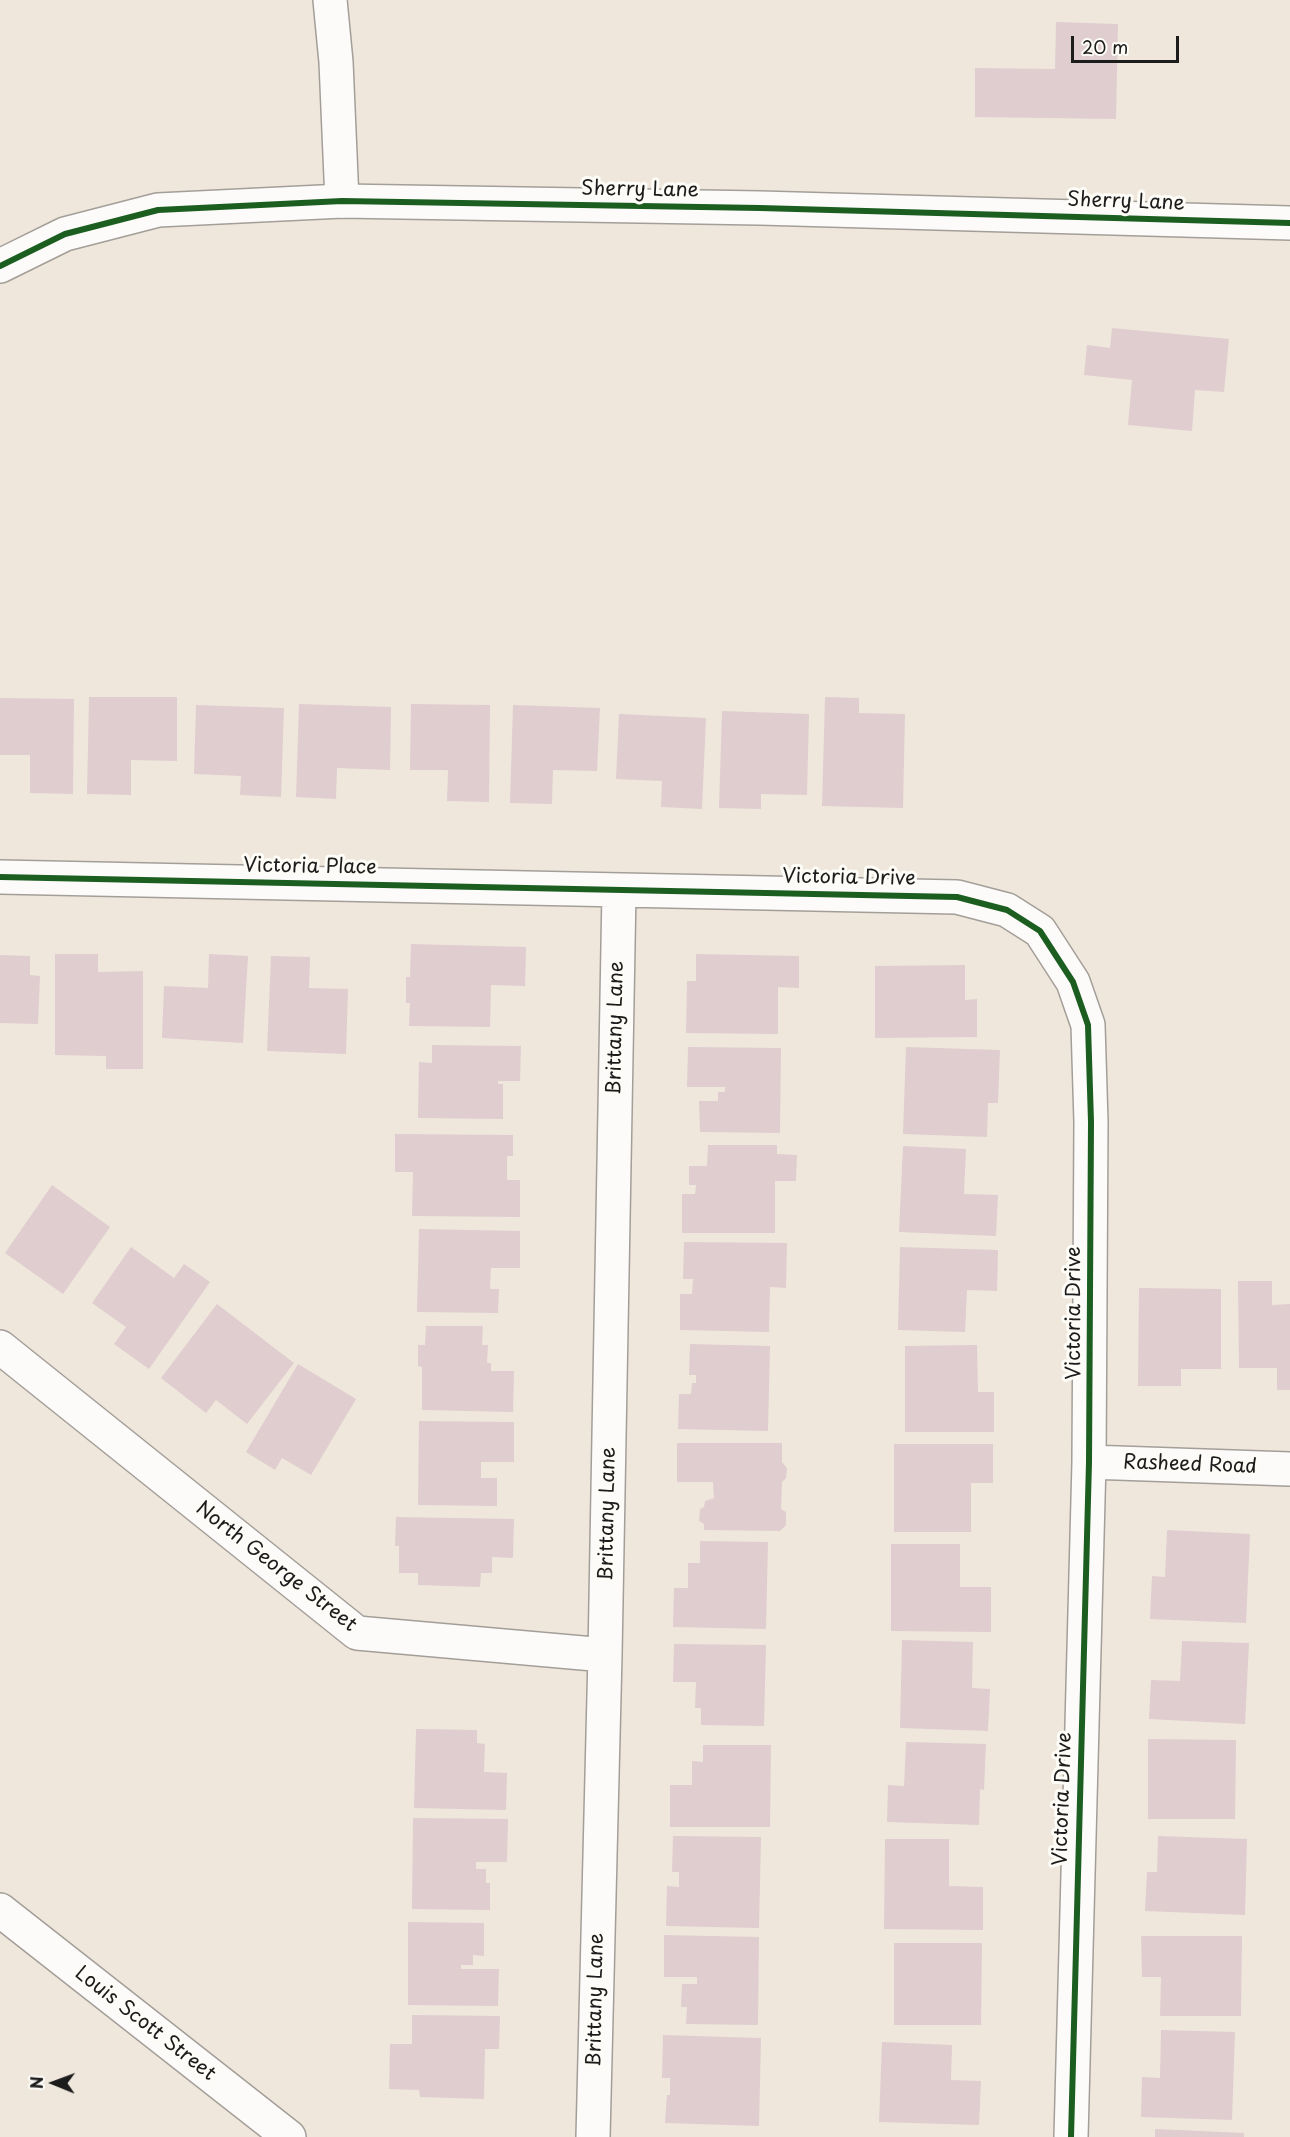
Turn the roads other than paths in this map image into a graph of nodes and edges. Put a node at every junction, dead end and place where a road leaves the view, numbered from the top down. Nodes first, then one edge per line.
1 (330, 0) edge
2 (342, 201) junction
3 (1290, 223) edge
4 (0, 266) edge
5 (0, 877) edge
6 (619, 891) junction
7 (0, 1347) edge
8 (1089, 1462) junction
9 (1290, 1469) edge
10 (605, 1655) junction
11 (0, 1910) edge
12 (289, 2137) edge
13 (593, 2137) edge
14 (1071, 2137) edge

1 - 2 street
2 - 3 street, Sherry Lane
2 - 4 street, Sherry Lane
5 - 6 street, Victoria Place
6 - 8 street, Victoria Drive
6 - 10 street, Brittany Lane
7 - 10 street, North George Street
8 - 9 street, Rasheed Road
8 - 14 street, Victoria Drive
10 - 13 street, Brittany Lane
11 - 12 street, Louis Scott Street

